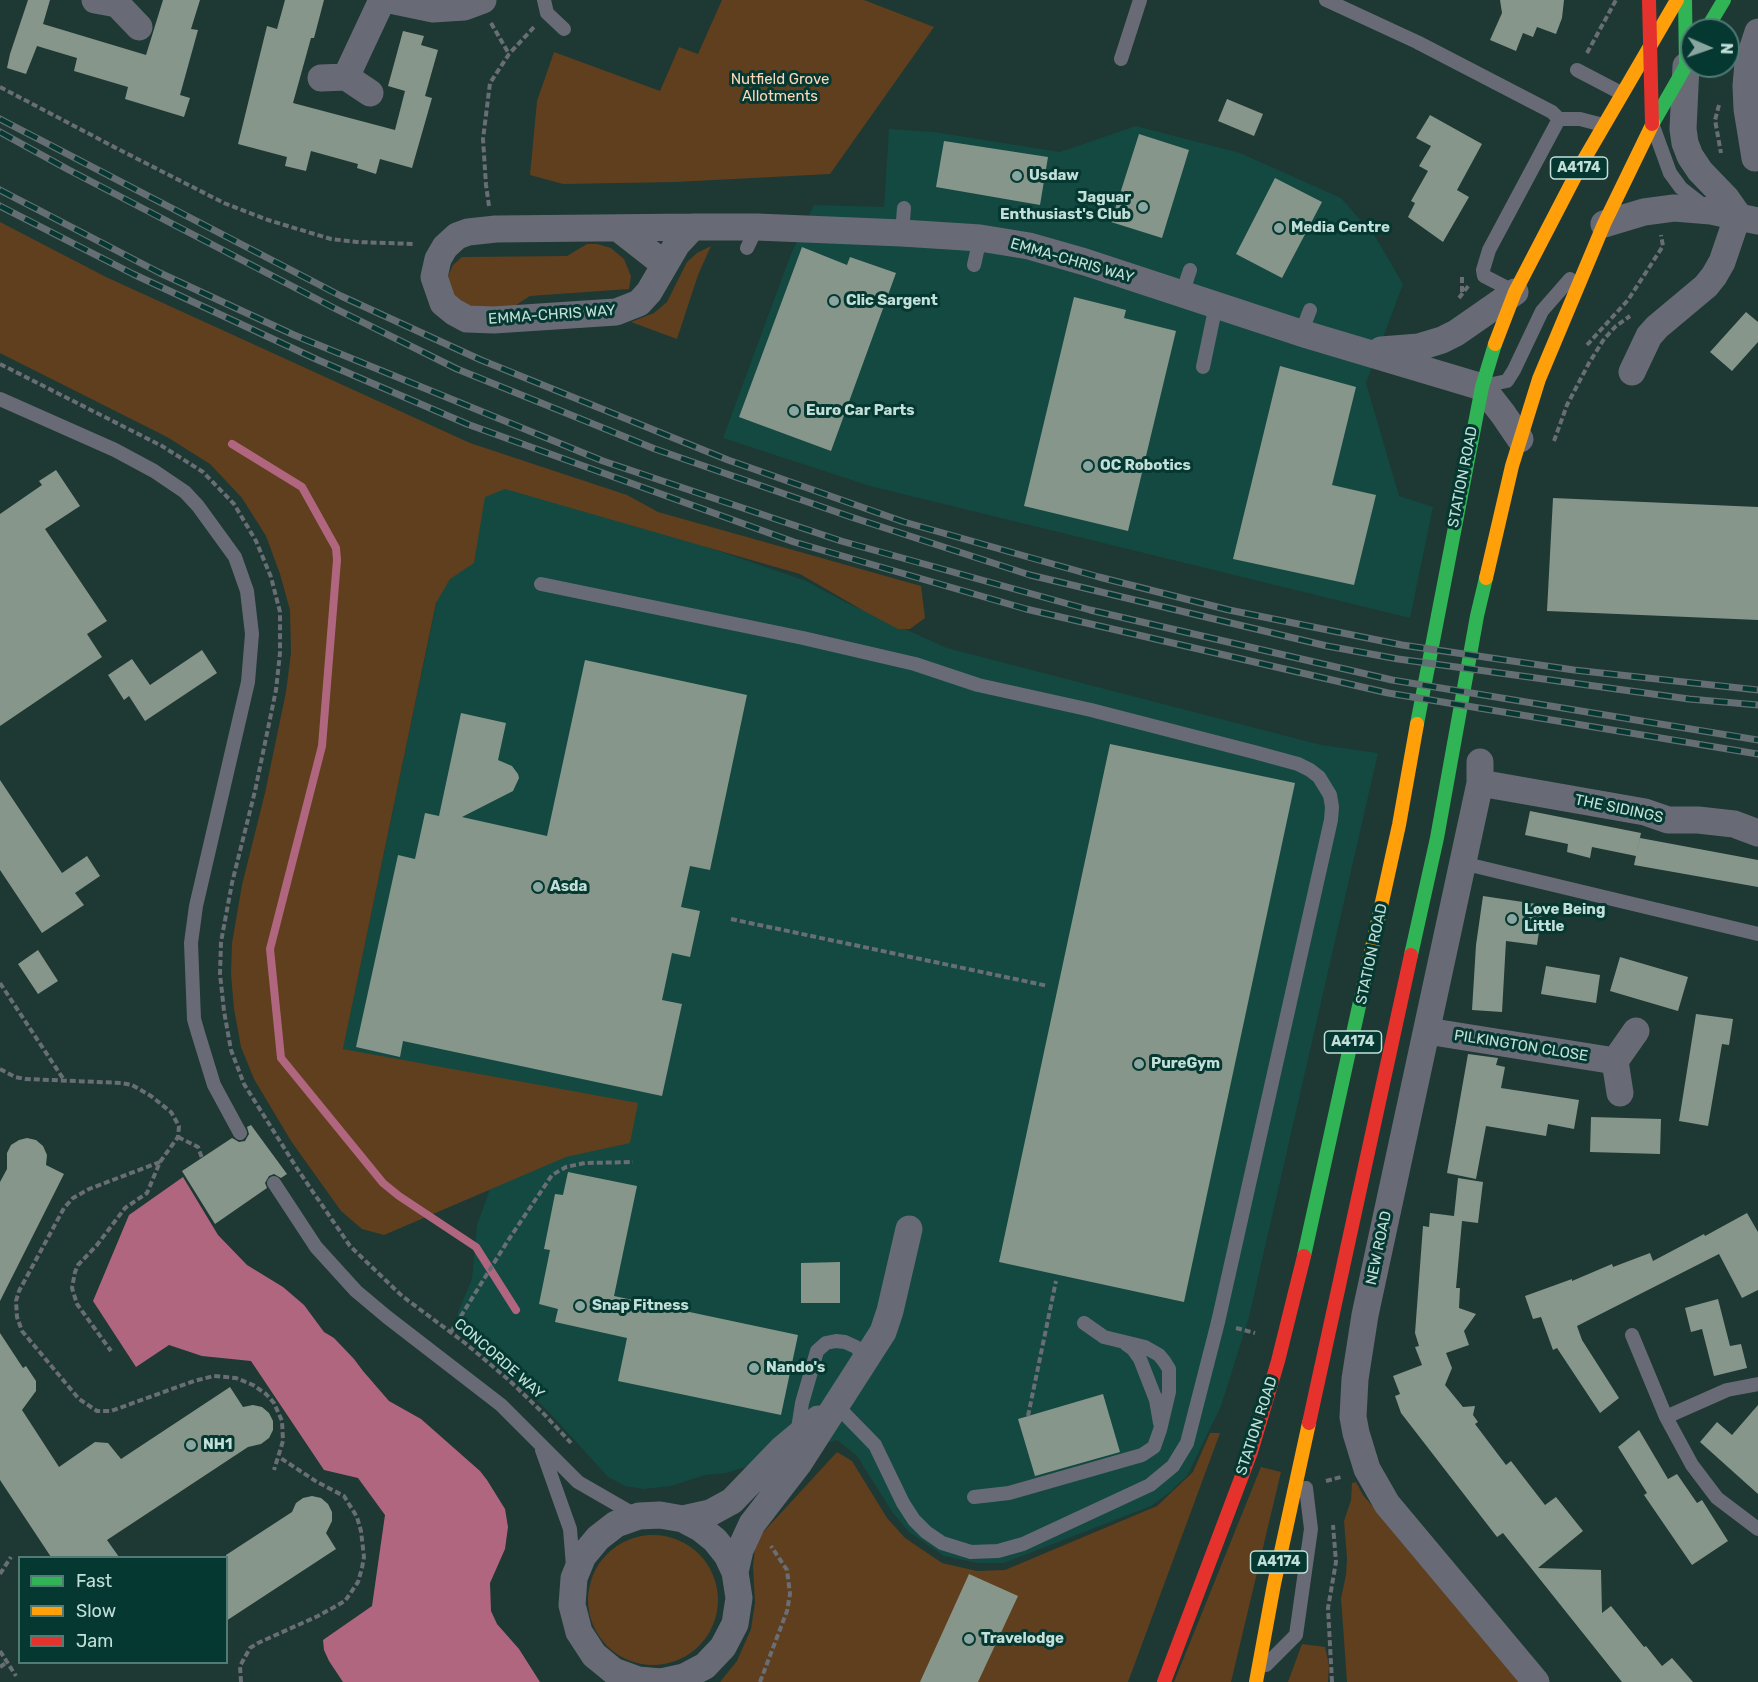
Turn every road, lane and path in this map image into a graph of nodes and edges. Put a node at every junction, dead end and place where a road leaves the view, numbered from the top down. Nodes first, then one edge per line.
1 (382, 0) edge
2 (390, 0) edge
3 (1140, 0) edge
4 (1326, 0) edge
5 (1616, 0) edge
6 (1649, 0) edge
7 (1677, 0) edge
8 (1685, 0) edge
9 (1724, 0) edge
10 (110, 1) edge
11 (481, 1) edge
12 (545, 6) edge
13 (1686, 18) edge
14 (1713, 18) edge
15 (139, 27) dead end
16 (564, 29) dead end
17 (1758, 32) edge
18 (1649, 47) junction
19 (509, 54) junction
20 (1121, 59) dead end
21 (1576, 70) joint
22 (1680, 76) edge
23 (1687, 78) edge
24 (0, 87) edge
25 (370, 93) dead end
26 (1621, 93) junction
27 (1559, 119) junction
28 (1652, 124) junction
29 (1603, 125) junction
30 (1755, 158) dead end
31 (1711, 211) junction
32 (1748, 218) edge
33 (1604, 224) junction
34 (1659, 224) dead end
35 (693, 227) junction
36 (618, 228) junction
37 (496, 229) junction
38 (980, 238) junction
39 (1593, 252) junction
40 (414, 255) dead end
41 (664, 264) junction
42 (974, 265) dead end
43 (1515, 292) junction
44 (1216, 305) junction
45 (1632, 315) dead end
46 (1603, 328) junction
47 (1610, 333) junction
48 (1581, 351) dead end
49 (1368, 352) junction
50 (1203, 367) dead end
51 (1632, 372) dead end
52 (1482, 387) junction
53 (0, 399) edge
54 (1520, 439) junction
55 (1552, 446) dead end
56 (541, 584) dead end
57 (1480, 772) joint
58 (1758, 833) edge
59 (1462, 863) junction
60 (731, 919) dead end
61 (1758, 934) edge
62 (0, 983) edge
63 (1048, 986) dead end
64 (1427, 1031) junction
65 (1636, 1031) dead end
66 (1615, 1060) junction
67 (0, 1069) edge
68 (64, 1081) junction
69 (1620, 1093) dead end
70 (240, 1133) dead end
71 (178, 1137) junction
72 (202, 1158) dead end
73 (160, 1162) junction
74 (633, 1162) dead end
75 (298, 1170) dead end
76 (273, 1183) dead end
77 (909, 1229) dead end
78 (1056, 1281) dead end
79 (1084, 1323) dead end
80 (1234, 1327) dead end
81 (451, 1332) junction
82 (1259, 1334) dead end
83 (1632, 1335) dead end
84 (1118, 1340) junction
85 (111, 1351) dead end
86 (867, 1359) junction
87 (1758, 1384) edge
88 (836, 1405) junction
89 (1028, 1416) dead end
90 (1666, 1417) junction
91 (1160, 1430) junction
92 (796, 1437) junction
93 (540, 1446) junction
94 (575, 1449) dead end
95 (1303, 1453) junction
96 (279, 1457) junction
97 (274, 1470) dead end
98 (1326, 1481) dead end
99 (1328, 1491) dead end
100 (974, 1497) dead end
101 (639, 1516) junction
102 (683, 1519) junction
103 (1332, 1521) dead end
104 (1758, 1529) edge
105 (769, 1543) dead end
106 (11, 1557) dead end
107 (735, 1572) junction
108 (0, 1574) edge
109 (574, 1578) junction
110 (0, 1651) edge
111 (7, 1662) junction
112 (0, 1667) edge
113 (702, 1674) edge
114 (16, 1676) dead end
115 (621, 1677) edge
116 (1257, 1677) edge
117 (241, 1682) edge
118 (760, 1682) edge
119 (1164, 1682) edge
120 (1332, 1682) edge
121 (1536, 1682) edge

1 - 25 street
2 - 11 street
3 - 20 lane
4 - 27 lane
5 - 21 path
6 - 18 main road
7 - 18 main road, STATION ROAD / A4174
8 - 13 main road
9 - 14 main road
10 - 15 street
11 - 19 path
12 - 16 lane
12 - 19 path
17 - 30 street
18 - 26 main road, STATION ROAD / A4174
18 - 28 main road
19 - 37 path
21 - 26 lane
22 - 28 main road, A4174
23 - 32 street
24 - 40 path
26 - 29 main road, STATION ROAD / A4174
27 - 29 lane
27 - 43 lane
28 - 31 lane
28 - 33 main road, A4174
29 - 43 main road, STATION ROAD / A4174
31 - 32 street
31 - 33 street
32 - 51 street
33 - 39 main road, A4174
34 - 46 path
35 - 36 street, EMMA-CHRIS WAY
35 - 38 street, EMMA-CHRIS WAY
35 - 41 street, EMMA-CHRIS WAY
36 - 37 street, EMMA-CHRIS WAY
36 - 41 street
37 - 41 street, EMMA-CHRIS WAY
38 - 42 lane
38 - 44 street, EMMA-CHRIS WAY
39 - 52 lane
39 - 54 main road, A4174
43 - 49 street, EMMA-CHRIS WAY
43 - 52 main road, STATION ROAD / A4174
44 - 49 street, EMMA-CHRIS WAY
44 - 50 lane
45 - 47 path
46 - 47 path
46 - 48 path
47 - 55 path
49 - 52 street, EMMA-CHRIS WAY
52 - 54 street
52 - 119 main road, STATION ROAD / A4174
53 - 70 lane
54 - 95 main road, A4174
56 - 88 lane
57 - 58 street, THE SIDINGS
57 - 59 street, NEW ROAD
59 - 61 lane
59 - 64 street, NEW ROAD
60 - 63 path
62 - 68 path
64 - 66 street, PILKINGTON CLOSE
64 - 121 street, NEW ROAD
65 - 66 street
66 - 69 street
67 - 68 path
68 - 71 path
71 - 72 path
71 - 73 path
73 - 85 path
73 - 96 path
74 - 81 path
75 - 81 path, CONCORDE WAY
76 - 93 lane
77 - 86 street
78 - 89 path
79 - 84 lane
80 - 82 path
81 - 94 path, CONCORDE WAY
83 - 90 lane
84 - 91 lane
84 - 91 lane
86 - 88 street
86 - 92 lane
87 - 90 lane
88 - 92 street
88 - 107 street
90 - 104 lane
91 - 100 lane
92 - 102 street
93 - 101 lane
93 - 109 lane
95 - 116 main road, A4174
95 - 116 lane
96 - 97 path
96 - 117 path
98 - 99 path
101 - 102 street
101 - 109 street
102 - 107 street
103 - 120 path
105 - 118 path
106 - 108 path
107 - 113 street
109 - 115 street
110 - 111 path
111 - 112 path
111 - 114 path
113 - 115 street

